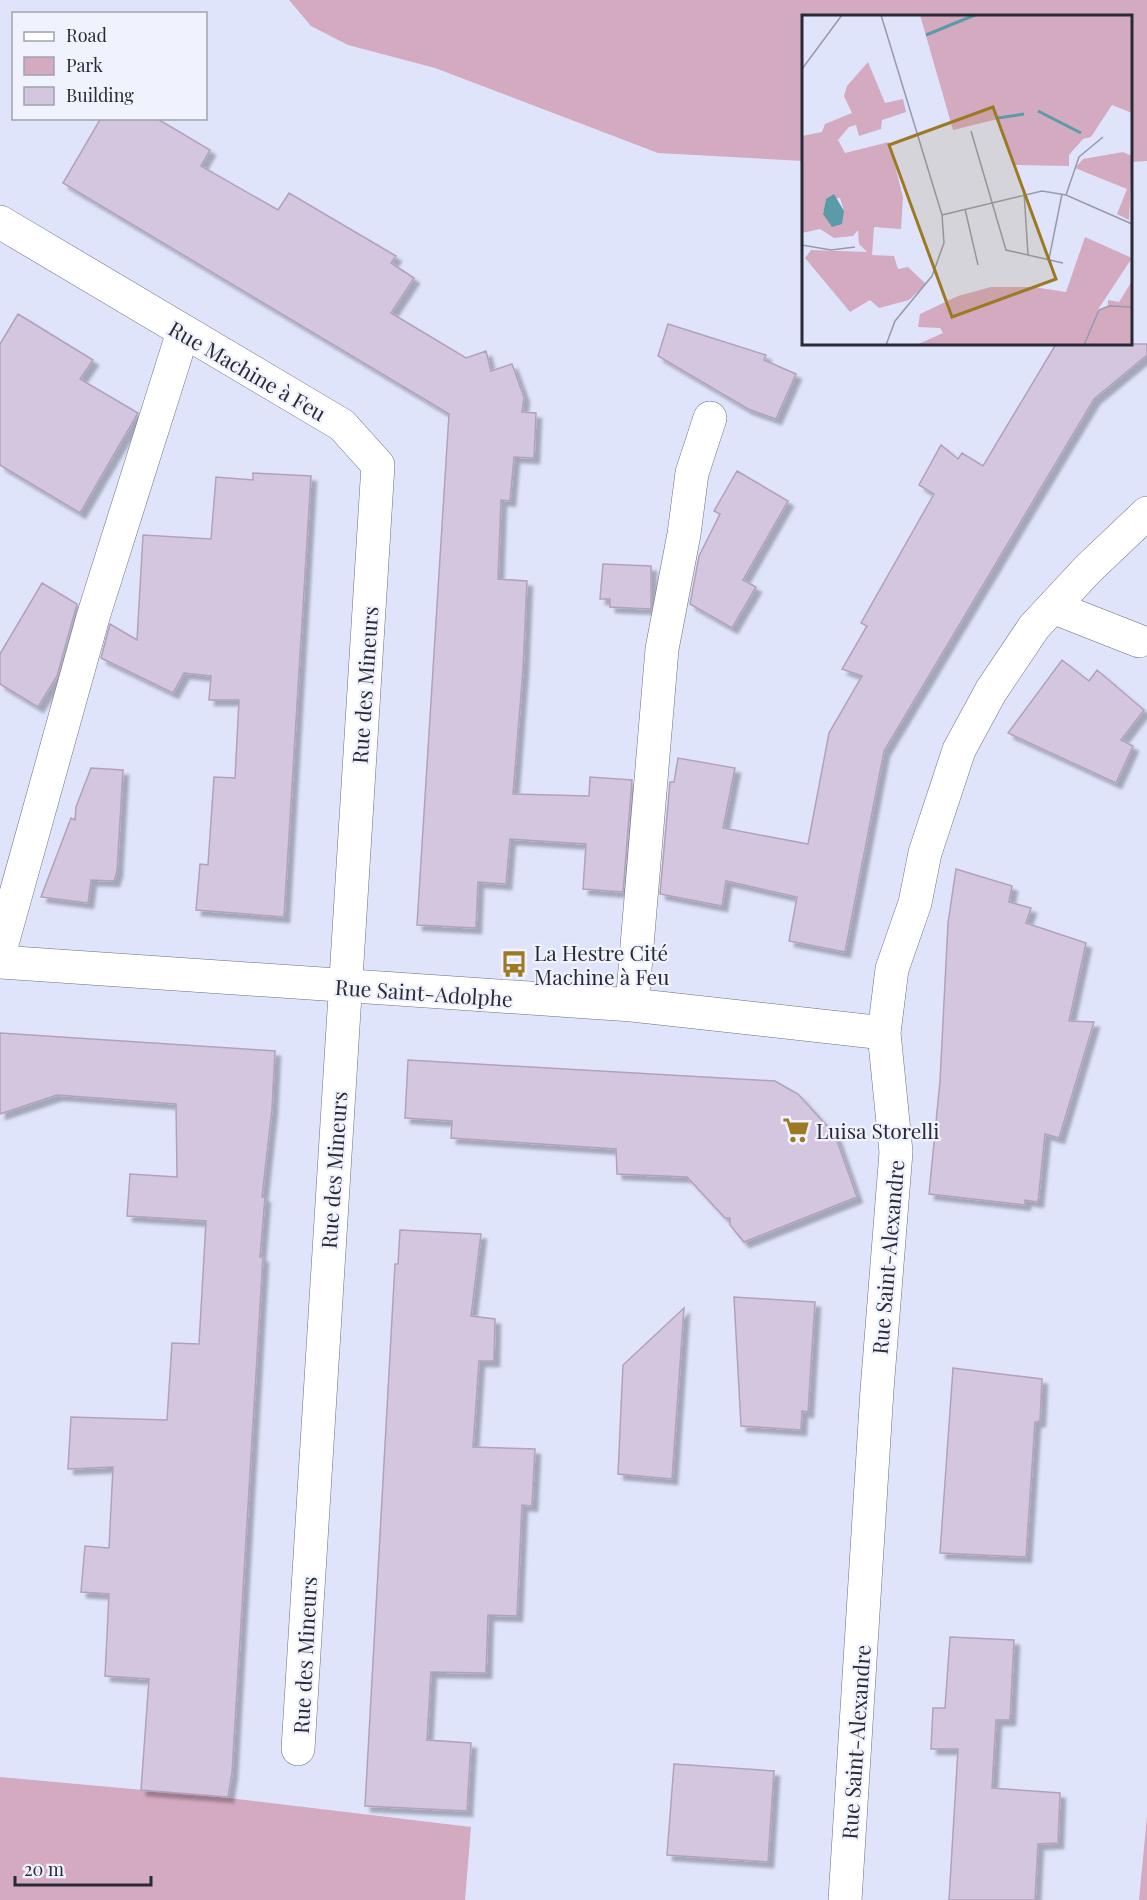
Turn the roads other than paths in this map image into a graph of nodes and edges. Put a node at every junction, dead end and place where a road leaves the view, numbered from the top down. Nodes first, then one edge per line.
1 (0, 222) edge
2 (183, 332) junction
3 (710, 418) dead end
4 (1147, 513) edge
5 (370, 590) joint
6 (1055, 608) junction
7 (1139, 641) dead end
8 (0, 951) edge
9 (0, 963) edge
10 (344, 987) junction
11 (632, 1005) junction
12 (884, 1033) junction
13 (298, 1749) dead end
14 (845, 1900) edge

1 - 2 street, Rue Machine à Feu
2 - 5 street, Rue Machine à Feu
2 - 8 street
3 - 11 street
4 - 6 street, Rue Saint-Alexandre
5 - 10 street, Rue des Mineurs
6 - 7 street
6 - 12 street, Rue Saint-Alexandre
9 - 10 street, Rue Saint-Adolphe
10 - 11 street, Rue Saint-Adolphe
10 - 13 street, Rue des Mineurs
11 - 12 street, Rue Saint-Adolphe
12 - 14 street, Rue Saint-Alexandre

